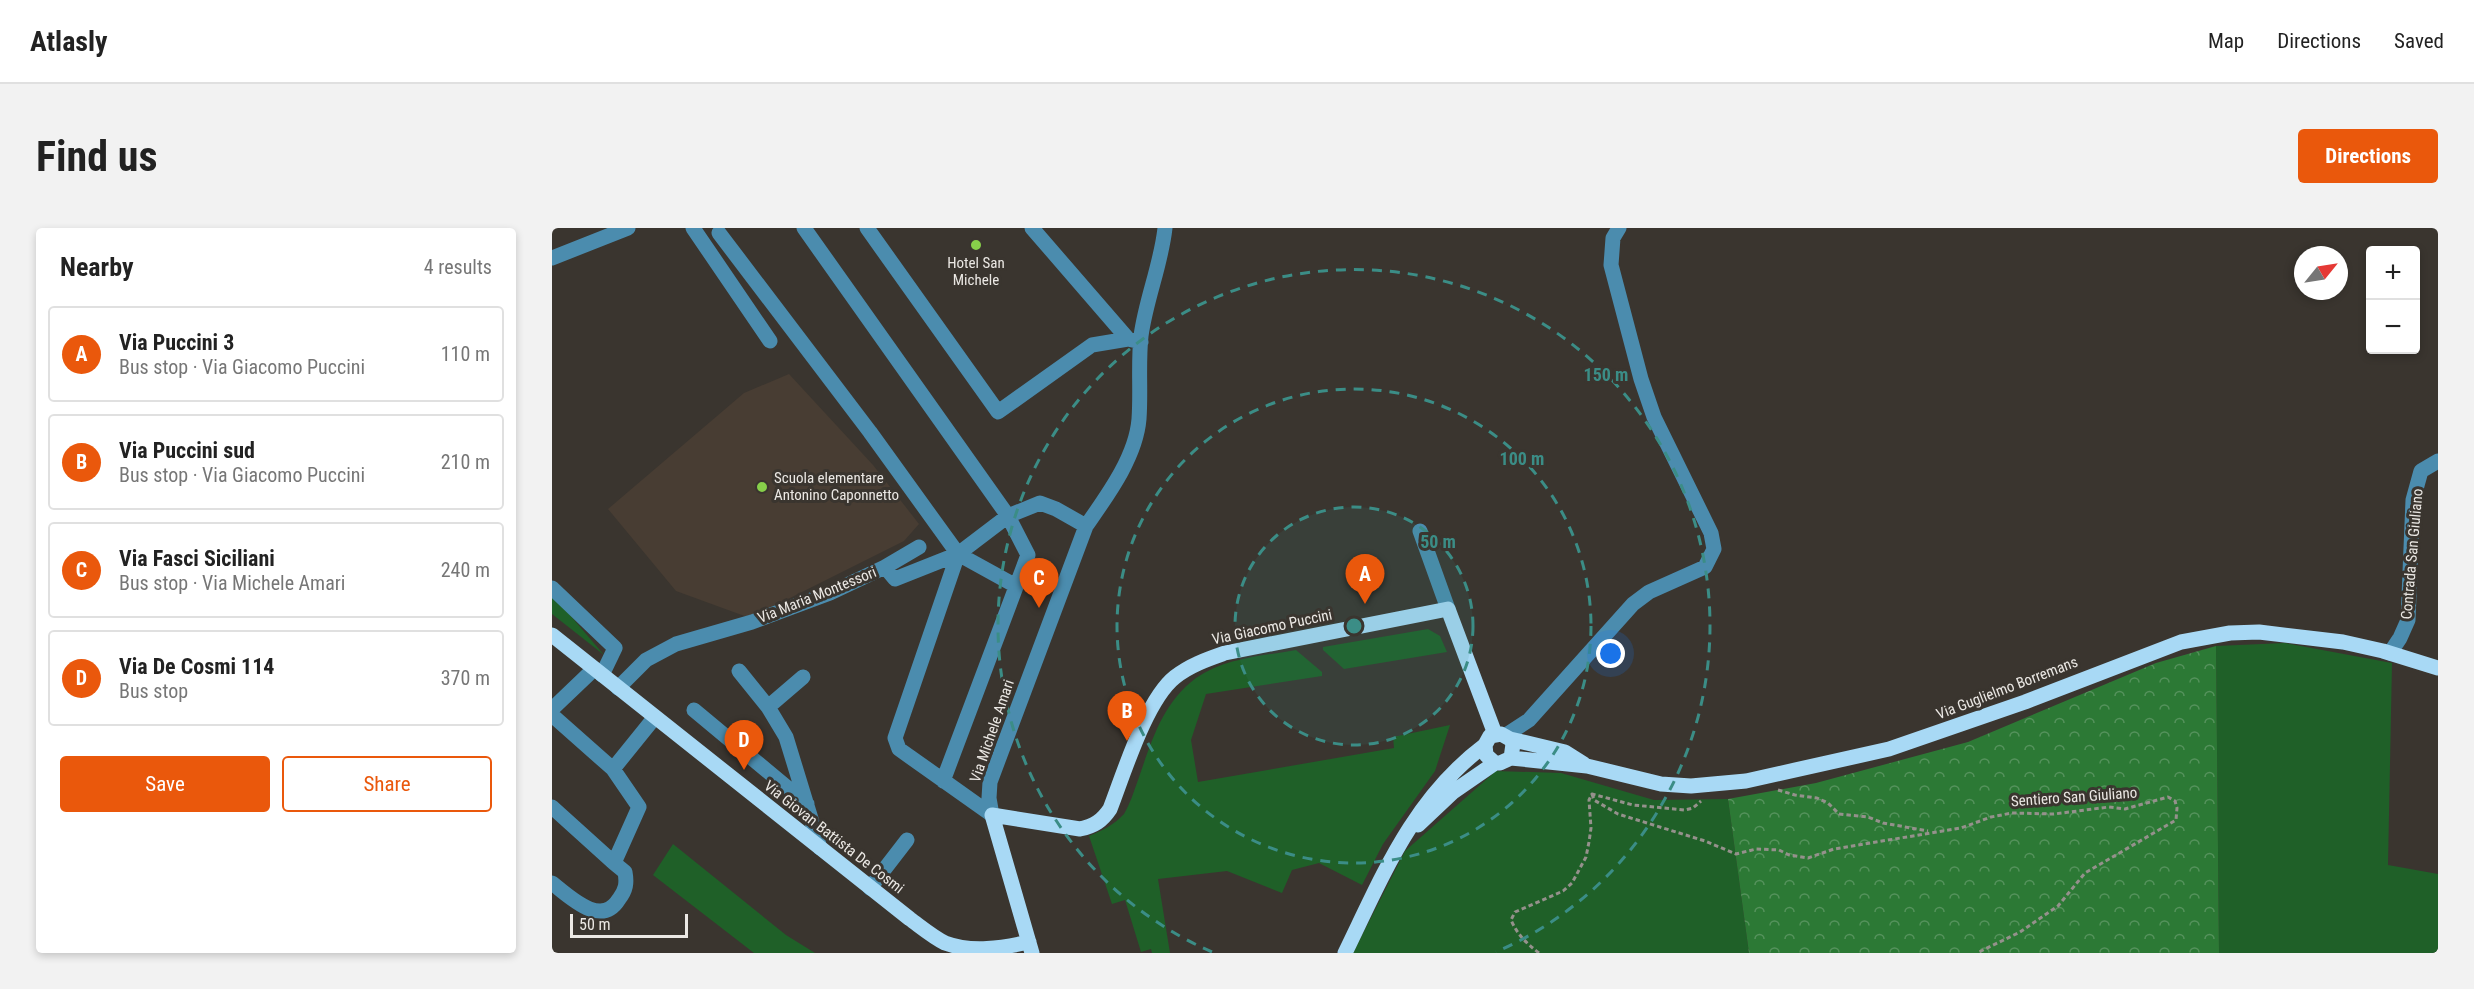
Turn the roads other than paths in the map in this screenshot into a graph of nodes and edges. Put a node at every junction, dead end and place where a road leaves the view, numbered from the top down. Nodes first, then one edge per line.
1 (628, 228) edge
2 (693, 228) edge
3 (804, 228) edge
4 (867, 228) edge
5 (1032, 228) edge
6 (1165, 228) edge
7 (1619, 228) edge
8 (719, 233) dead end
9 (552, 258) edge
10 (1134, 340) junction
11 (770, 341) dead end
12 (2438, 461) edge
13 (1008, 516) junction
14 (1086, 526) junction
15 (1420, 531) dead end
16 (919, 547) dead end
17 (958, 554) junction
18 (885, 567) junction
19 (1016, 586) junction
20 (552, 588) edge
21 (1448, 609) junction
22 (552, 635) edge
23 (2390, 653) junction
24 (2438, 668) edge
25 (740, 671) dead end
26 (598, 672) junction
27 (803, 677) dead end
28 (618, 688) junction
29 (768, 707) junction
30 (552, 709) edge
31 (694, 710) dead end
32 (552, 715) edge
33 (655, 717) junction
34 (1499, 738) junction
35 (1511, 758) junction
36 (1495, 763) junction
37 (1587, 766) junction
38 (614, 769) junction
39 (943, 781) junction
40 (807, 804) junction
41 (552, 807) edge
42 (992, 815) junction
43 (907, 840) dead end
44 (1398, 843) junction
45 (820, 848) junction
46 (614, 863) junction
47 (552, 883) edge
48 (870, 888) junction
49 (1031, 947) edge
50 (1346, 953) edge

1 - 9 street
2 - 11 street
3 - 13 street
4 - 10 street
5 - 10 street
6 - 10 street, Via Michele Amari
7 - 34 street
8 - 17 street
10 - 14 street, Via Michele Amari
12 - 23 street, Contrada San Giuliano
13 - 14 street
13 - 17 street
13 - 19 street
14 - 42 street, Via Michele Amari
15 - 21 street
16 - 18 street
17 - 18 street, Via Maria Montessori
17 - 19 street
17 - 39 street
18 - 28 street, Via Maria Montessori
19 - 39 street
20 - 26 street
21 - 34 main road
21 - 42 main road, Via Giacomo Puccini
22 - 26 main road, Via Giovan Battista De Cosmi
23 - 24 main road, Via Guglielmo Borremans
23 - 37 main road, Via Guglielmo Borremans
25 - 29 street
26 - 28 main road, Via Giovan Battista De Cosmi
26 - 30 street
27 - 29 street
28 - 33 main road, Via Giovan Battista De Cosmi
29 - 40 street
31 - 40 street
32 - 38 street
33 - 38 street
33 - 45 main road, Via Giovan Battista De Cosmi
34 - 35 main road
34 - 36 main road
34 - 37 main road
34 - 44 main road
35 - 36 main road
35 - 37 main road
36 - 44 main road
38 - 46 street
39 - 42 street
40 - 45 street
41 - 46 street
42 - 49 main road, Via Michele Amari
43 - 48 street
44 - 50 main road
45 - 48 main road, Via Giovan Battista De Cosmi
46 - 47 street
48 - 49 main road, Via Giovan Battista De Cosmi

